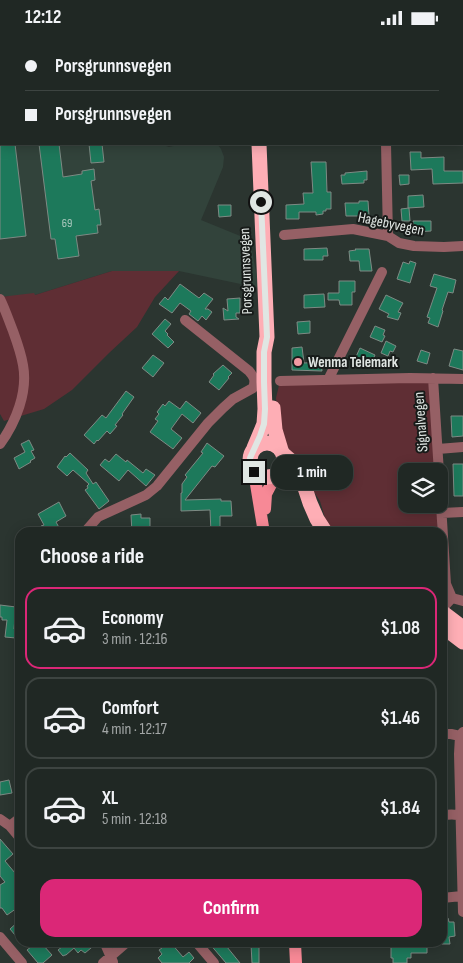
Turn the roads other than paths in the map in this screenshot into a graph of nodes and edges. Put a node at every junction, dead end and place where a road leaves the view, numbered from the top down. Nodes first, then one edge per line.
1 (259, 145) edge
2 (386, 145) edge
3 (284, 235) dead end
4 (388, 237) junction
5 (463, 246) edge
6 (382, 272) dead end
7 (0, 299) edge
8 (184, 320) dead end
9 (267, 337) junction
10 (433, 378) junction
11 (463, 379) edge
12 (328, 380) junction
13 (280, 381) dead end
14 (0, 444) edge
15 (463, 447) edge
16 (254, 449) junction
17 (438, 449) junction
18 (282, 452) junction
19 (439, 463) edge
20 (254, 472) junction
21 (276, 475) junction
22 (306, 493) junction
23 (463, 512) edge
24 (442, 513) edge
25 (448, 513) edge
26 (88, 527) edge
27 (263, 527) edge
28 (264, 527) edge
29 (322, 527) edge
30 (443, 527) edge
31 (447, 586) edge
32 (452, 598) junction
33 (463, 601) edge
34 (447, 604) edge
35 (447, 615) edge
36 (463, 628) edge
37 (447, 631) edge
38 (463, 642) edge
39 (447, 734) edge
40 (462, 734) edge
41 (447, 815) edge
42 (462, 816) edge
43 (0, 819) edge
44 (15, 822) edge
45 (10, 826) junction
46 (15, 832) edge
47 (462, 896) edge
48 (447, 898) edge
49 (463, 912) edge
50 (0, 937) edge
51 (106, 947) edge
52 (122, 947) edge
53 (200, 947) edge
54 (295, 947) edge
55 (109, 961) edge
56 (22, 963) edge
57 (214, 963) edge
58 (296, 963) edge

1 - 9 highway, Porsgrunnsvegen
2 - 4 street
3 - 4 street, Hagebyvegen
4 - 5 street, Hagebyvegen
6 - 12 street
7 - 14 street
8 - 26 street
9 - 16 highway, Porsgrunnsvegen
9 - 18 highway, Porsgrunnsvegen
10 - 11 street, Signalvegen
10 - 12 street, Signalvegen
10 - 17 street, Signalvegen
12 - 13 street, Signalvegen
15 - 17 street
16 - 18 highway
16 - 20 highway, Porsgrunnsvegen
17 - 19 street, Signalvegen
18 - 21 highway, Porsgrunnsvegen
18 - 22 highway
20 - 21 highway
20 - 27 main road, Porsgrunnsvegen
21 - 22 highway
21 - 28 main road, Porsgrunnsvegen
22 - 29 highway
23 - 25 street
24 - 30 street, Signalvegen
31 - 32 street, Signalvegen
32 - 33 street
32 - 34 street
35 - 36 highway
37 - 38 highway
39 - 40 street
40 - 42 street
41 - 42 street
42 - 47 street
43 - 45 street
44 - 45 street
45 - 46 street
47 - 48 street
47 - 49 street
50 - 56 street
51 - 55 street
52 - 55 street
53 - 57 street
54 - 58 main road

